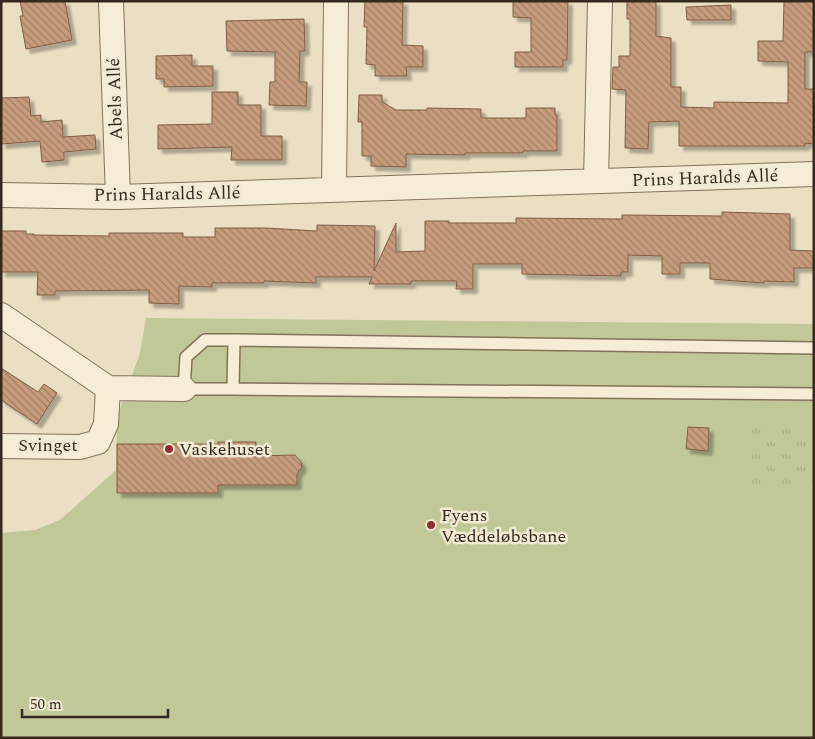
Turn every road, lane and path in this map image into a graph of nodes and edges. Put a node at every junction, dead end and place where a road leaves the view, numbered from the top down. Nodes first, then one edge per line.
1 (111, 1) edge
2 (336, 1) edge
3 (600, 1) edge
4 (814, 174) edge
5 (596, 182) junction
6 (334, 190) junction
7 (1, 195) edge
8 (118, 197) junction
9 (1, 315) edge
10 (234, 340) junction
11 (814, 348) edge
12 (108, 388) junction
13 (184, 389) junction
14 (233, 389) junction
15 (814, 394) edge
16 (1, 446) edge

1 - 8 street, Abels Allé
2 - 6 street
3 - 5 street
4 - 5 street, Prins Haralds Allé
5 - 6 street, Prins Haralds Allé
6 - 8 street, Prins Haralds Allé
7 - 8 street, Prins Haralds Allé
9 - 12 street
10 - 11 lane
10 - 13 lane
10 - 14 lane
12 - 13 street
12 - 16 street, Svinget
13 - 14 lane
14 - 15 lane

